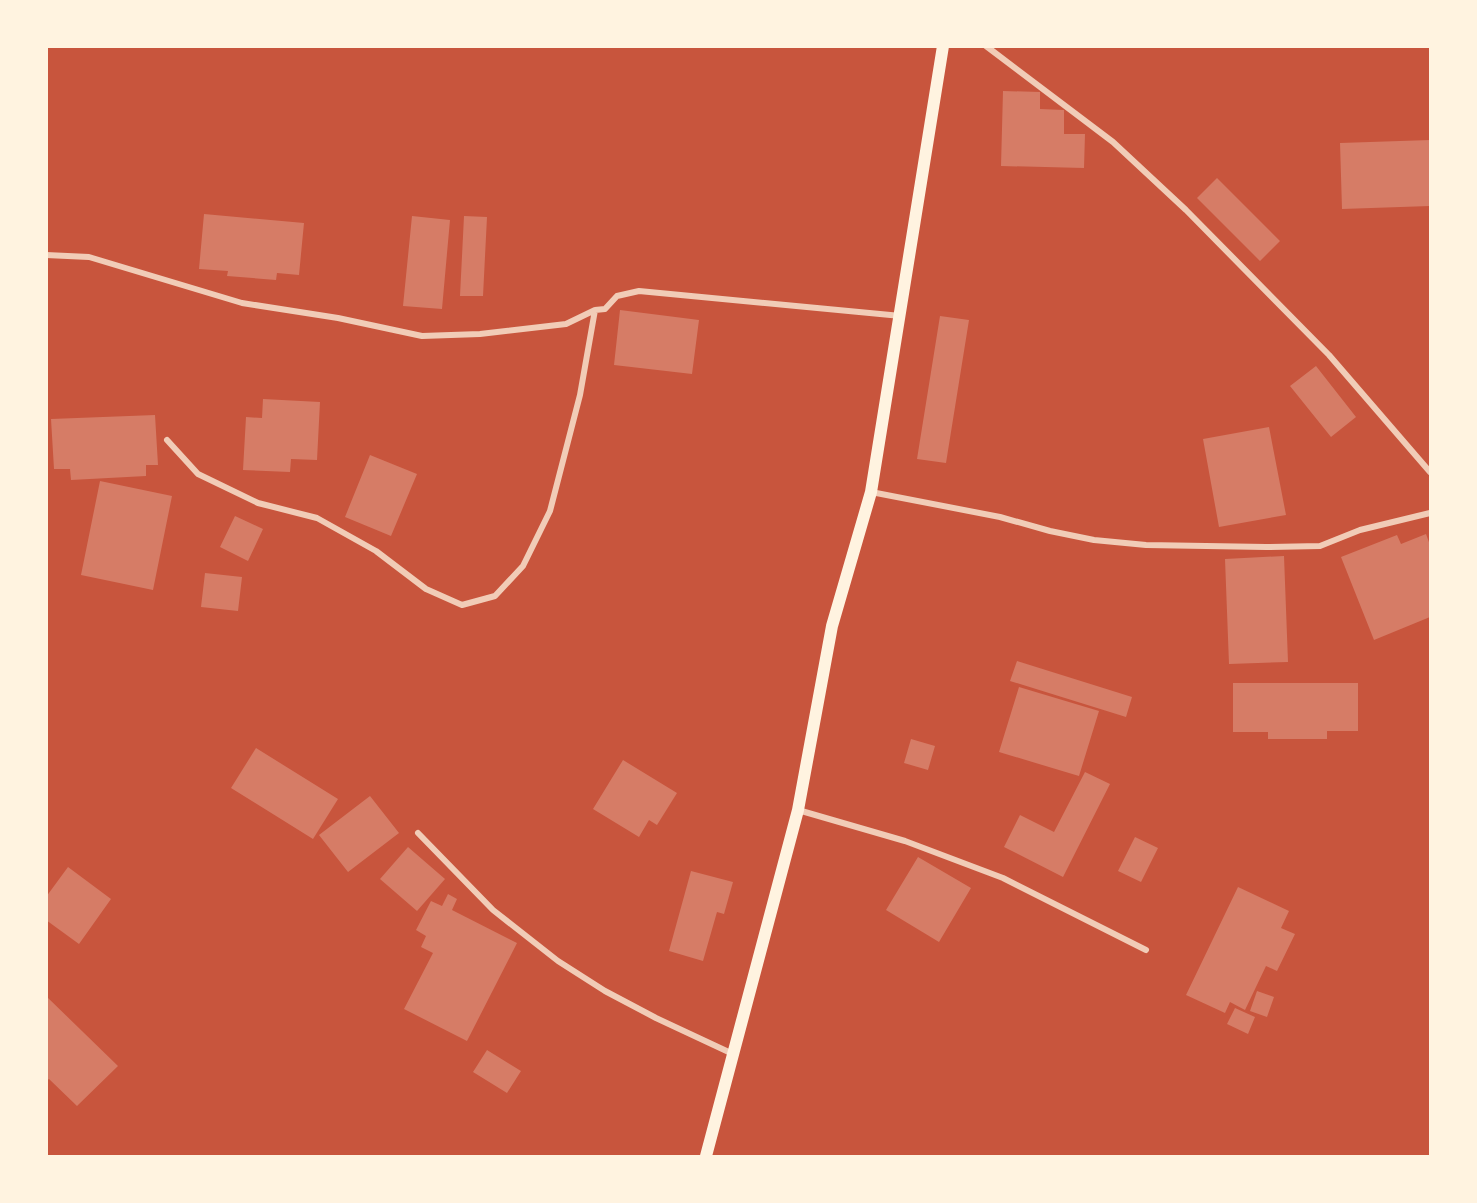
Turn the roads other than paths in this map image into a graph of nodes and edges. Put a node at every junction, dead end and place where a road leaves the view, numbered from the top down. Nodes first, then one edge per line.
1 (943, 46) edge
2 (986, 46) edge
3 (46, 255) edge
4 (595, 310) junction
5 (901, 316) junction
6 (167, 440) dead end
7 (1431, 472) edge
8 (871, 492) junction
9 (1431, 513) edge
10 (798, 810) junction
11 (418, 833) dead end
12 (1146, 950) dead end
13 (733, 1054) junction
14 (706, 1156) edge

1 - 5 main road
2 - 7 street
3 - 4 street
4 - 5 street
4 - 6 street
5 - 8 main road
8 - 9 street
8 - 10 main road
10 - 12 street
10 - 13 main road
11 - 13 street
13 - 14 main road

